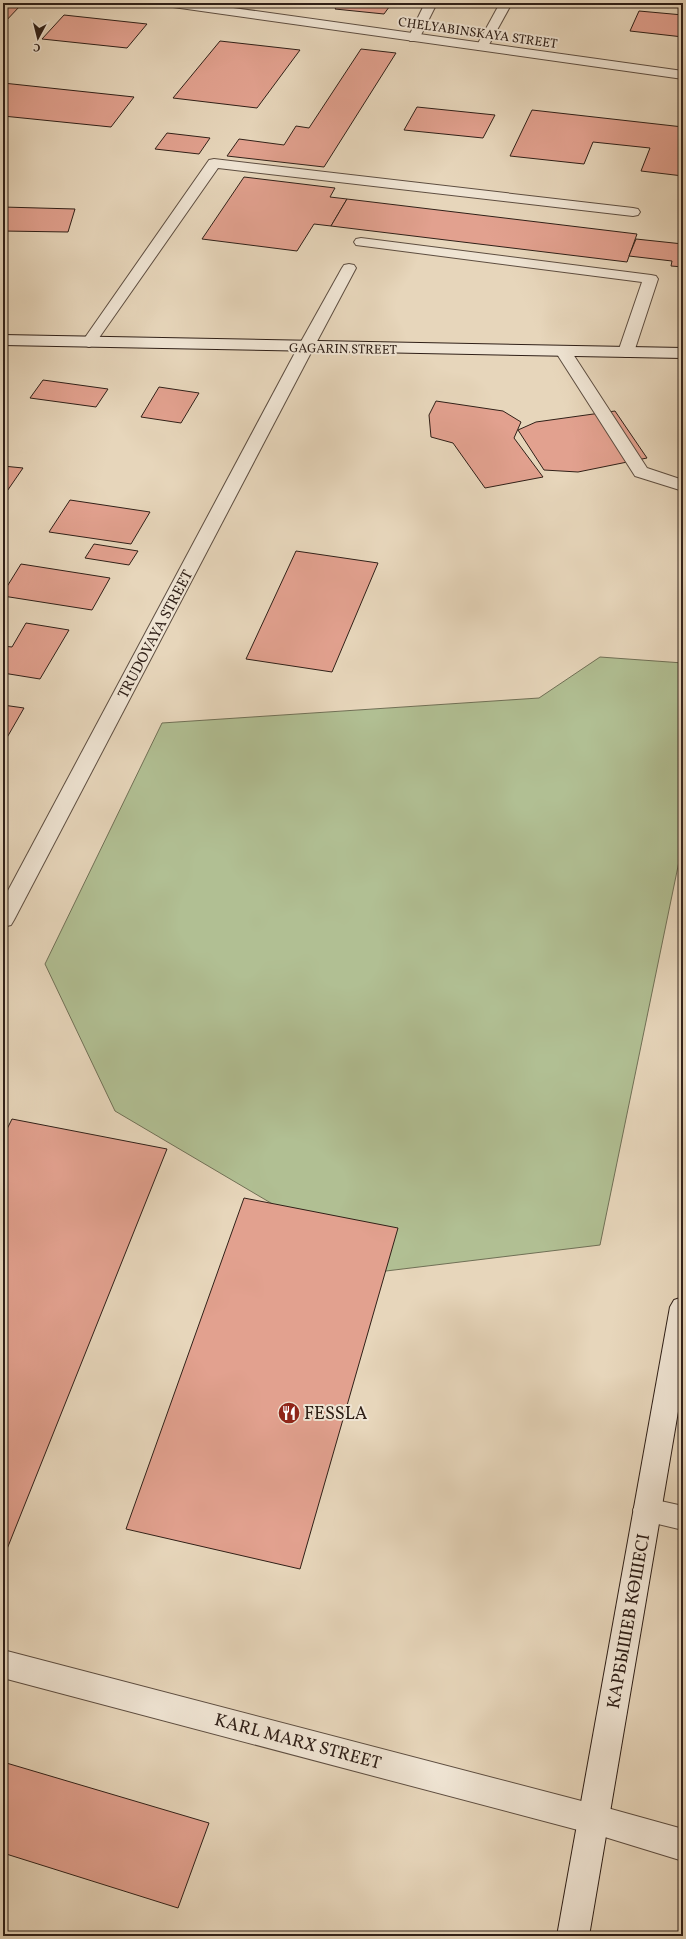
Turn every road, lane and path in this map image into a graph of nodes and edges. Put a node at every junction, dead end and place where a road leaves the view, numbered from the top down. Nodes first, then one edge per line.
1 (173, 3) edge
2 (431, 3) edge
3 (506, 3) edge
4 (414, 38) junction
5 (482, 48) junction
6 (683, 75) edge
7 (633, 212) dead end
8 (361, 242) dead end
9 (349, 268) dead end
10 (3, 340) edge
11 (89, 342) junction
12 (306, 347) junction
13 (563, 351) junction
14 (626, 352) junction
15 (683, 353) edge
16 (683, 486) edge
17 (3, 920) edge
18 (683, 1307) edge
19 (647, 1510) junction
20 (683, 1518) edge
21 (3, 1664) edge
22 (593, 1819) junction
23 (683, 1845) edge
24 (573, 1936) edge

1 - 4 street, CHELYABINSKAYA STREET
2 - 4 street
3 - 5 street
4 - 5 street, CHELYABINSKAYA STREET
5 - 6 street, CHELYABINSKAYA STREET
7 - 11 street
8 - 14 street
9 - 12 street, TRUDOVAYA STREET
10 - 11 street, GAGARIN STREET
11 - 12 street, GAGARIN STREET
12 - 13 street, GAGARIN STREET
12 - 17 street, TRUDOVAYA STREET
13 - 14 street, GAGARIN STREET
13 - 16 street
14 - 15 street, GAGARIN STREET
18 - 19 street, КАРБЫШЕВ КӨШЕСІ
19 - 20 street
19 - 22 street, КАРБЫШЕВ КӨШЕСІ
21 - 22 street, KARL MARX STREET
22 - 23 street, KARL MARX STREET
22 - 24 street, КАРБЫШЕВ КӨШЕСІ

